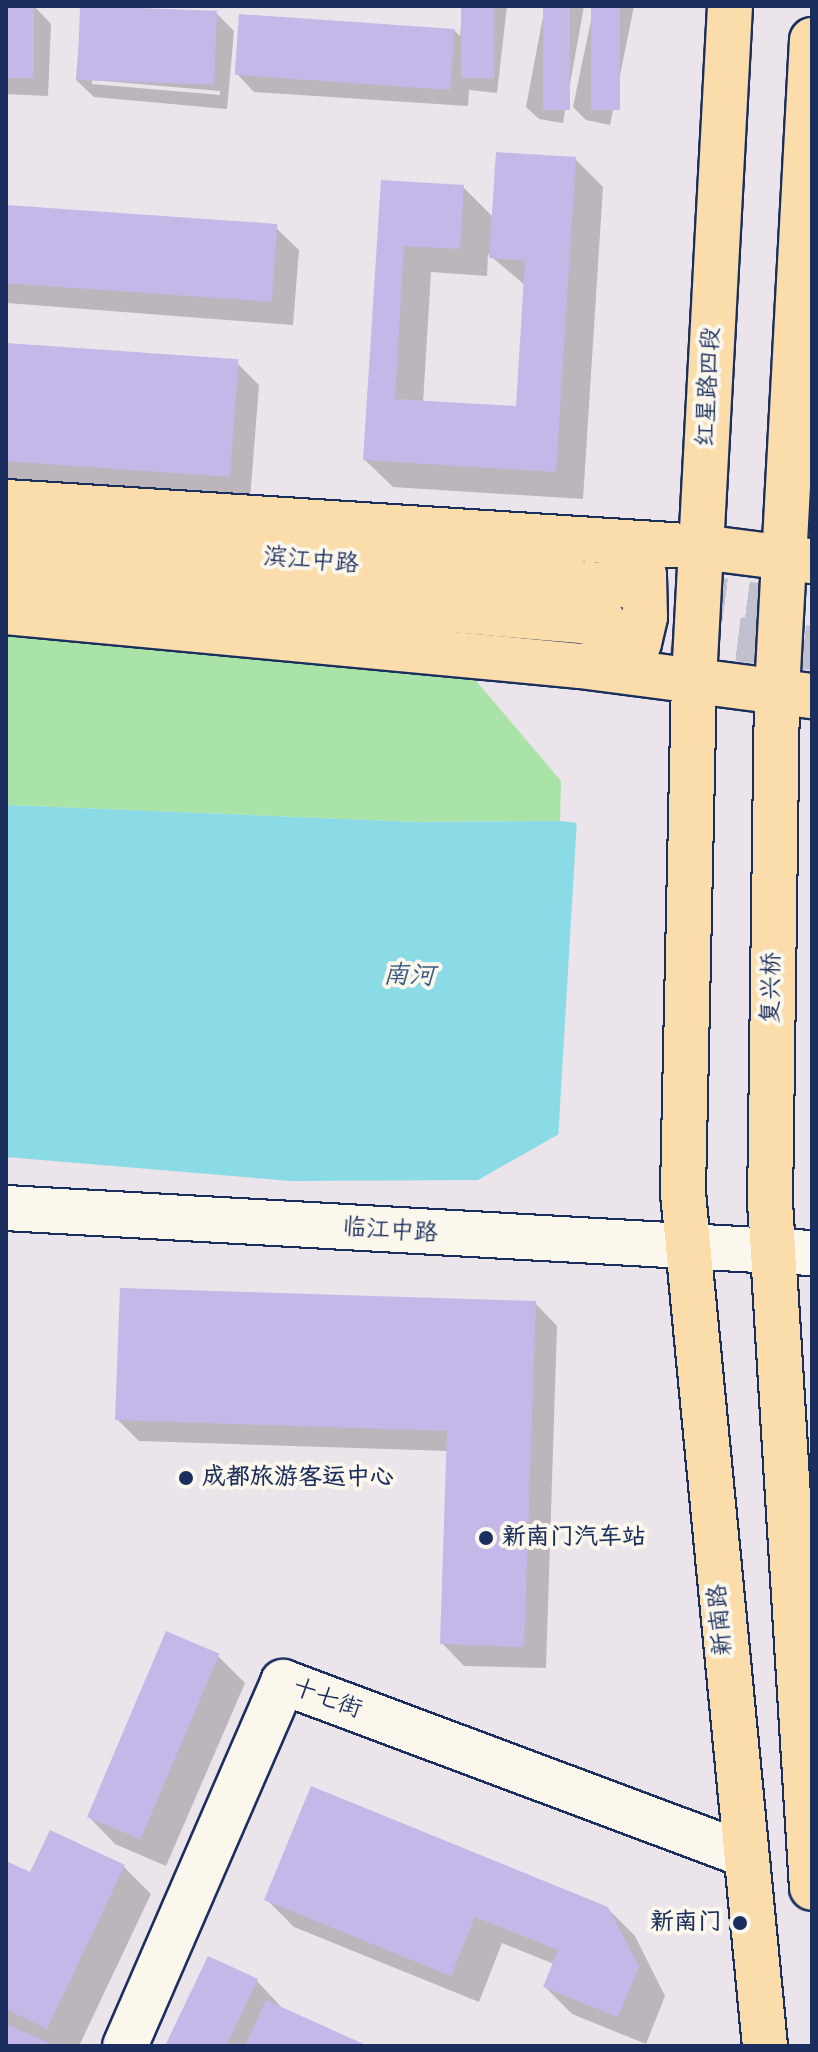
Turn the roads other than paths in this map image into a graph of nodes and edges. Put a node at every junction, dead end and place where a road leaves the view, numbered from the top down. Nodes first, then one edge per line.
1 (730, 6) edge
2 (812, 40) edge
3 (6, 502) edge
4 (6, 536) edge
5 (596, 540) junction
6 (701, 547) junction
7 (797, 558) edge
8 (6, 573) edge
9 (6, 612) edge
10 (580, 666) junction
11 (694, 679) junction
12 (794, 694) edge
13 (683, 1193) joint
14 (6, 1208) edge
15 (685, 1249) junction
16 (793, 1252) edge
17 (743, 1854) junction
18 (811, 1867) edge
19 (125, 2046) edge
20 (765, 2046) edge

1 - 6 main road, 红星路四段
2 - 7 main road
3 - 5 main road
4 - 8 main road, 滨江中路
5 - 6 main road
5 - 10 main road
6 - 7 main road
6 - 11 main road, 红星路四段
7 - 12 main road
9 - 10 main road
10 - 11 main road
11 - 12 main road
11 - 13 main road, 红星路四段
12 - 16 main road, 复兴桥
13 - 15 main road, 新南路
14 - 15 street, 临江中路
15 - 16 street, 临江中路
15 - 17 main road, 新南路
16 - 18 main road
17 - 19 street, 十七街
17 - 20 main road, 新南路

